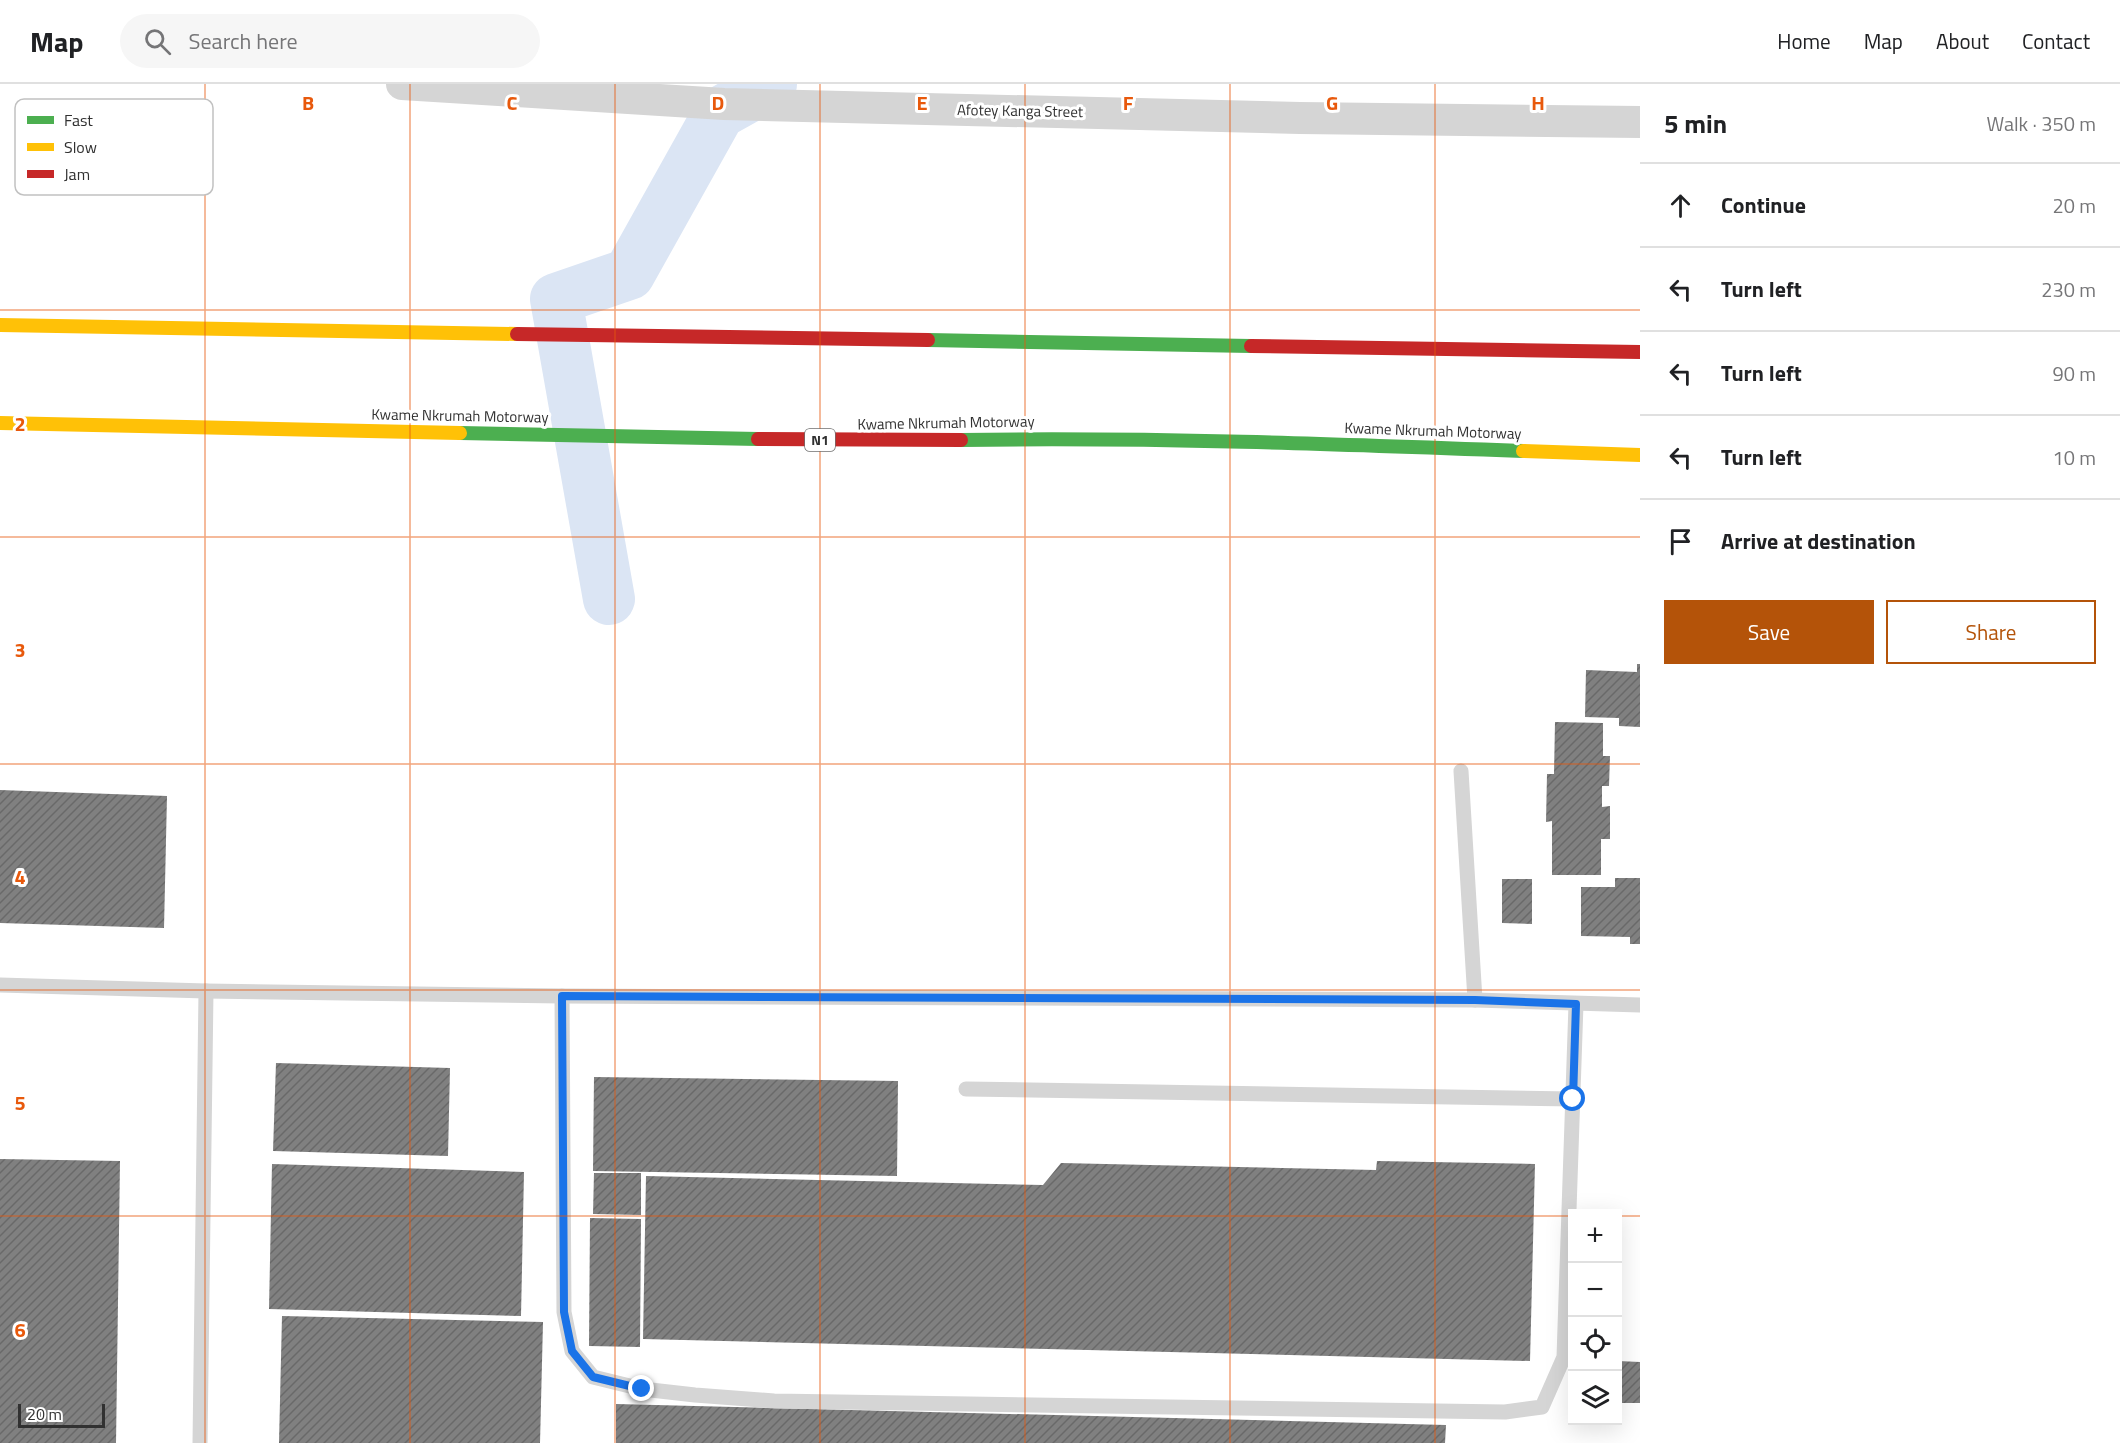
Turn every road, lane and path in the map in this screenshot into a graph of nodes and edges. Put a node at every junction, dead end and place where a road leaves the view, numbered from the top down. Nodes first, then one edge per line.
1 (402, 84) edge
2 (1640, 122) edge
3 (0, 325) edge
4 (1640, 352) edge
5 (0, 423) edge
6 (1640, 455) edge
7 (1461, 771) dead end
8 (0, 985) edge
9 (206, 991) junction
10 (562, 996) junction
11 (1475, 1000) junction
12 (1576, 1004) junction
13 (1640, 1005) edge
14 (966, 1089) dead end
15 (1573, 1099) junction
16 (200, 1443) edge

1 - 2 street, Afotey Kanga Street
3 - 4 highway
5 - 6 highway, Kwame Nkrumah Motorway / N1
7 - 11 lane
8 - 9 lane
9 - 10 lane
9 - 16 lane
10 - 11 lane
10 - 15 lane
11 - 12 lane
12 - 13 lane
12 - 15 lane
14 - 15 lane

